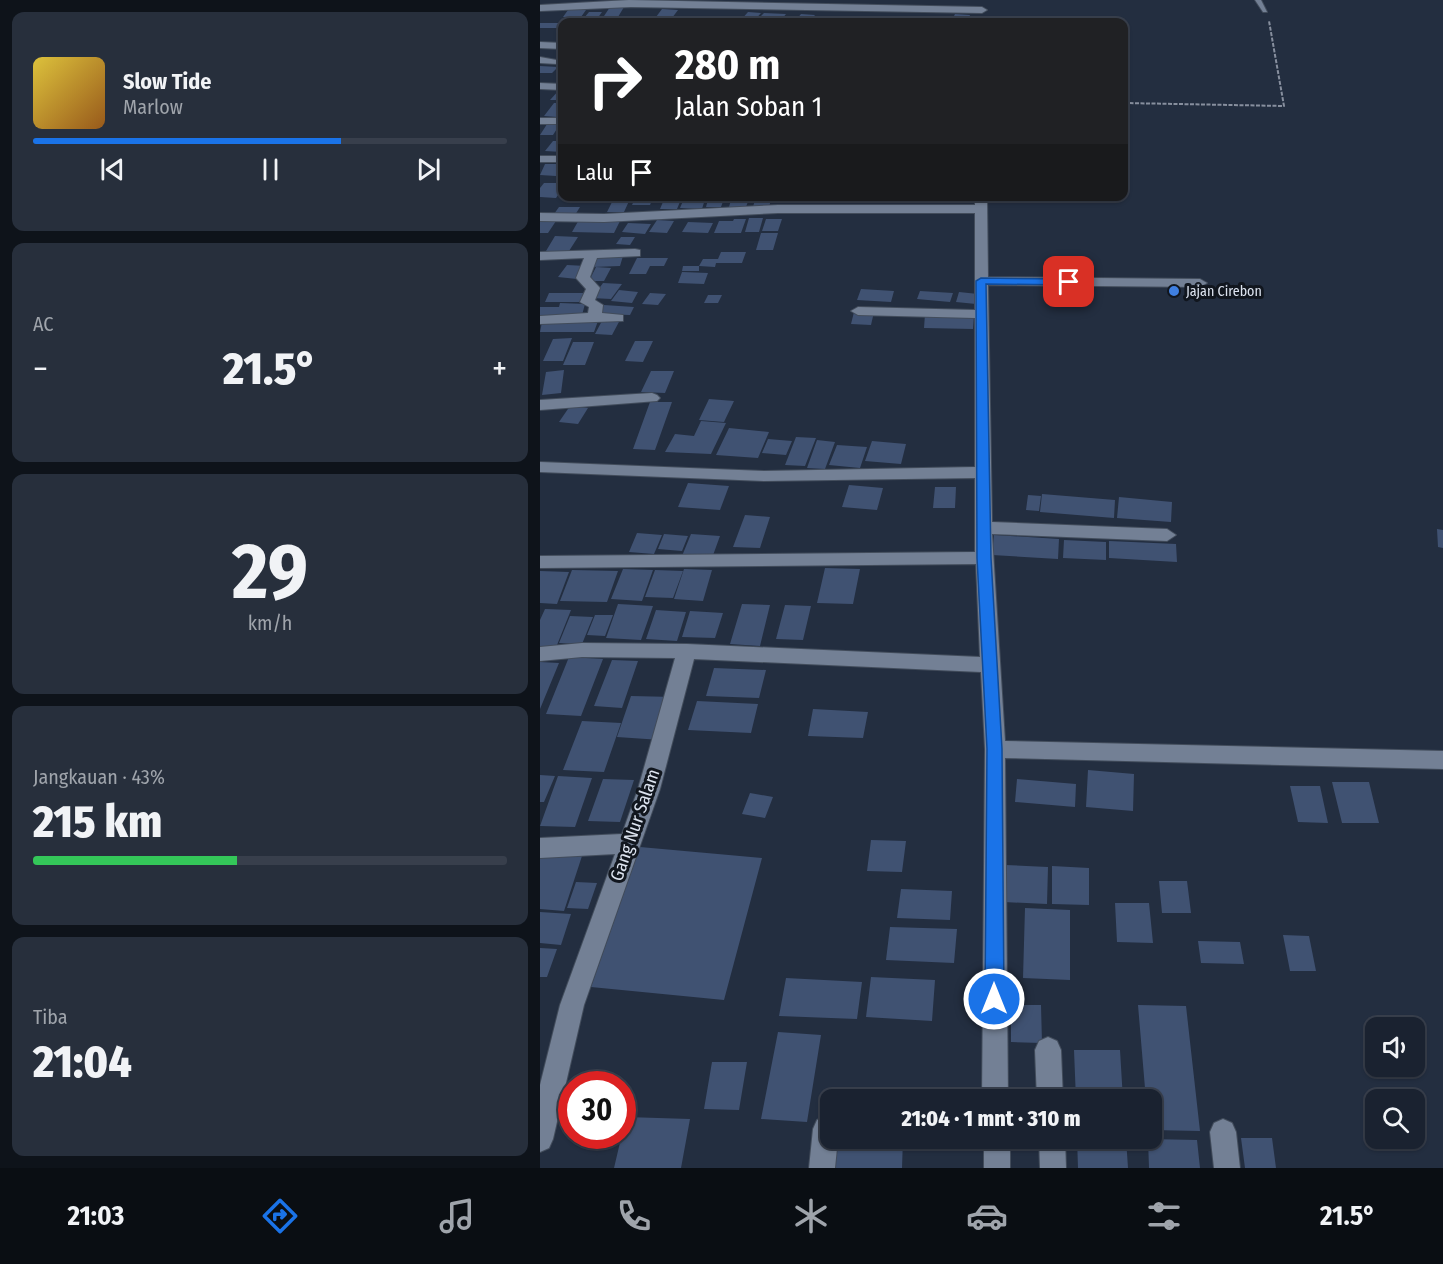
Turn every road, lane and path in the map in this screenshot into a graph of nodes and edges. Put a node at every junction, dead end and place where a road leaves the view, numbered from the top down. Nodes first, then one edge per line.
1 (1258, 0) edge
2 (633, 2) edge
3 (982, 5) edge
4 (540, 8) edge
5 (1265, 11) joint
6 (540, 45) edge
7 (558, 46) edge
8 (540, 60) edge
9 (557, 61) dead end
10 (540, 86) edge
11 (558, 87) edge
12 (1128, 102) edge
13 (540, 121) edge
14 (558, 121) edge
15 (540, 159) edge
16 (558, 159) edge
17 (981, 202) edge
18 (780, 203) edge
19 (540, 217) edge
20 (635, 253) dead end
21 (592, 254) junction
22 (540, 256) edge
23 (981, 281) junction
24 (1200, 283) dead end
25 (858, 311) dead end
26 (980, 314) junction
27 (594, 317) junction
28 (618, 318) dead end
29 (540, 320) edge
30 (652, 398) dead end
31 (540, 405) edge
32 (540, 467) edge
33 (984, 472) junction
34 (985, 528) junction
35 (1167, 534) dead end
36 (984, 558) junction
37 (540, 562) edge
38 (687, 651) junction
39 (540, 654) edge
40 (990, 665) junction
41 (995, 749) junction
42 (1443, 760) edge
43 (628, 843) junction
44 (540, 848) edge
45 (1048, 1050) dead end
46 (995, 1089) edge
47 (1050, 1089) edge
48 (1223, 1132) dead end
49 (540, 1139) edge
50 (824, 1149) edge
51 (996, 1149) edge
52 (1052, 1149) edge
53 (822, 1168) edge
54 (997, 1168) edge
55 (1053, 1168) edge
56 (1227, 1168) edge

1 - 5 lane
2 - 3 street
2 - 4 street
5 - 12 path
6 - 7 street
8 - 9 street
10 - 11 street
13 - 14 street
15 - 16 street
17 - 18 street
17 - 23 street
18 - 19 street
20 - 21 street
21 - 22 street
21 - 27 street
23 - 24 street
23 - 26 street
25 - 26 street
26 - 33 street
27 - 28 street
27 - 29 street
30 - 31 street
32 - 33 street
33 - 34 street
34 - 35 street
34 - 36 street
36 - 37 street
36 - 40 street
38 - 39 street
38 - 40 street
38 - 43 street, Gang Nur Salam
40 - 41 street
41 - 42 street
41 - 46 street
43 - 44 street
43 - 49 street, Gang Nur Salam
45 - 47 street
48 - 56 street
50 - 53 street
51 - 54 street
52 - 55 street

